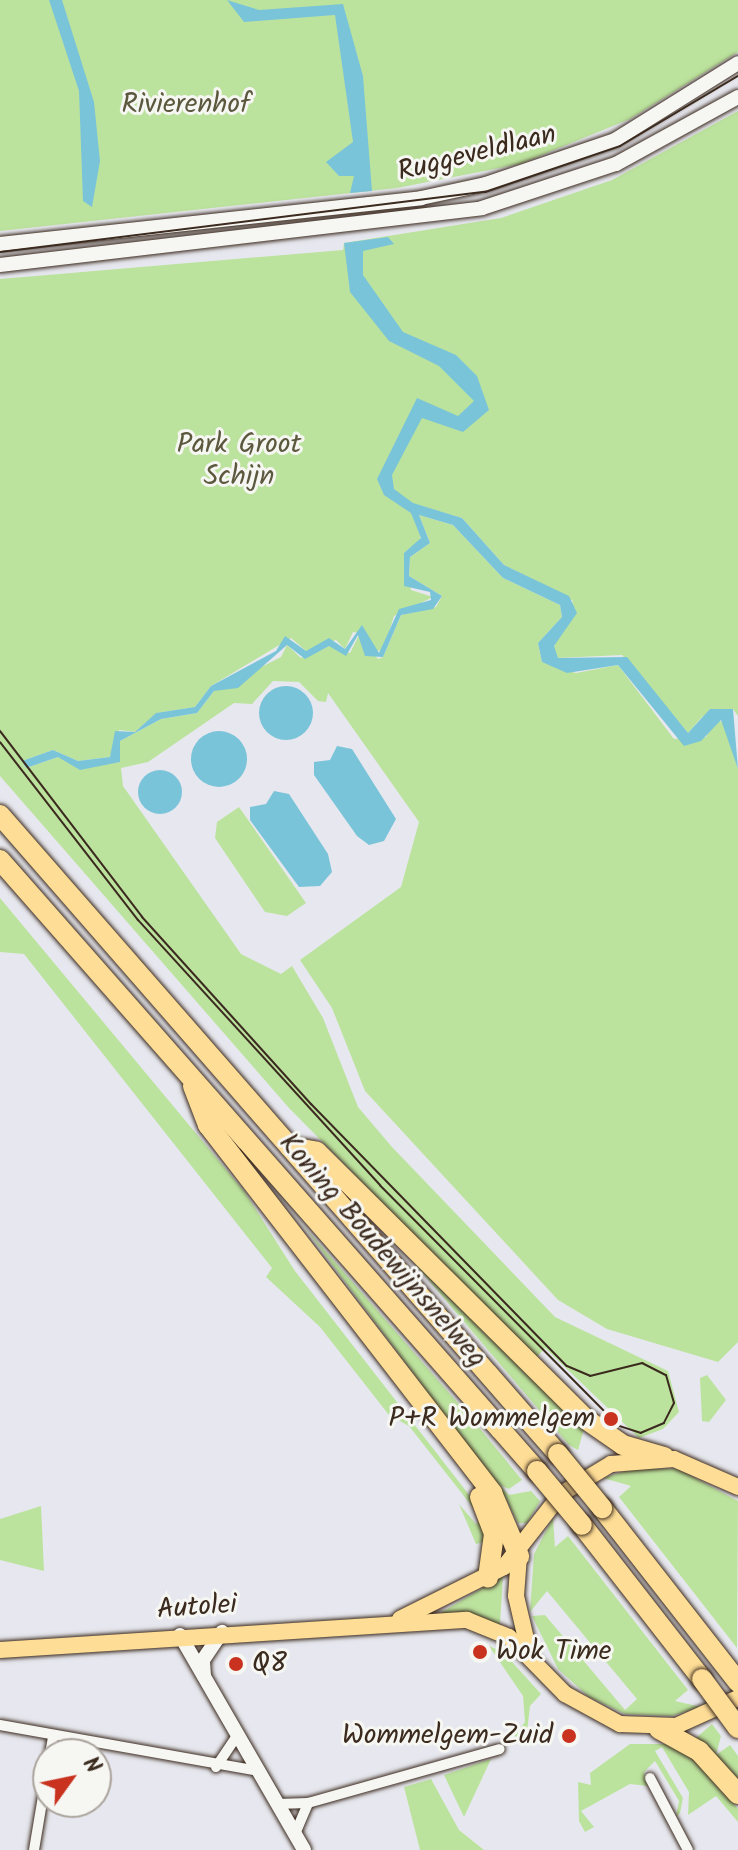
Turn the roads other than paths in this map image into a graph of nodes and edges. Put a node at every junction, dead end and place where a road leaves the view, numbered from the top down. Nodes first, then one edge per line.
1 (738, 63) edge
2 (738, 97) edge
3 (203, 222) junction
4 (0, 244) edge
5 (206, 244) junction
6 (0, 265) edge
7 (0, 815) edge
8 (0, 860) edge
9 (187, 1071) junction
10 (290, 1147) junction
11 (465, 1457) junction
12 (664, 1457) junction
13 (738, 1487) edge
14 (519, 1556) junction
15 (488, 1578) junction
16 (399, 1619) junction
17 (222, 1632) junction
18 (180, 1635) junction
19 (0, 1650) edge
20 (530, 1657) junction
21 (205, 1681) junction
22 (738, 1682) edge
23 (738, 1698) edge
24 (0, 1725) edge
25 (738, 1728) edge
26 (659, 1729) junction
27 (237, 1736) junction
28 (53, 1737) joint
29 (500, 1749) dead end
30 (216, 1767) junction
31 (258, 1771) junction
32 (650, 1778) dead end
33 (738, 1794) edge
34 (308, 1803) junction
35 (277, 1804) junction
36 (39, 1818) edge
37 (295, 1834) junction
38 (34, 1850) edge
39 (304, 1850) edge
40 (688, 1850) edge

1 - 3 street, Ruggeveldlaan
2 - 5 street, Ruggeveldlaan
3 - 4 street, Ruggeveldlaan
3 - 5 street
5 - 6 street, Ruggeveldlaan
7 - 10 highway, Koning Boudewijnsnelweg
8 - 9 highway, Koning Boudewijnsnelweg
9 - 11 highway
9 - 25 highway, Koning Boudewijnsnelweg, bridge
10 - 12 highway
10 - 22 highway, Koning Boudewijnsnelweg, bridge
11 - 14 highway
11 - 15 highway
12 - 13 main road, Autolei
12 - 14 main road, Autolei
14 - 15 main road, Autolei
14 - 20 main road
15 - 16 main road, Autolei
16 - 17 main road, Autolei
16 - 20 main road, Autolei
17 - 18 main road, Autolei
17 - 21 street
18 - 19 main road, Autolei
18 - 21 street
20 - 26 main road, Autolei
21 - 27 street
23 - 26 main road, Autolei
24 - 28 street
26 - 33 highway
27 - 30 street
27 - 31 street
28 - 30 street
29 - 34 street
30 - 31 street
31 - 35 street
32 - 40 street
34 - 35 street
34 - 37 street
35 - 37 street
36 - 38 street
37 - 39 street

